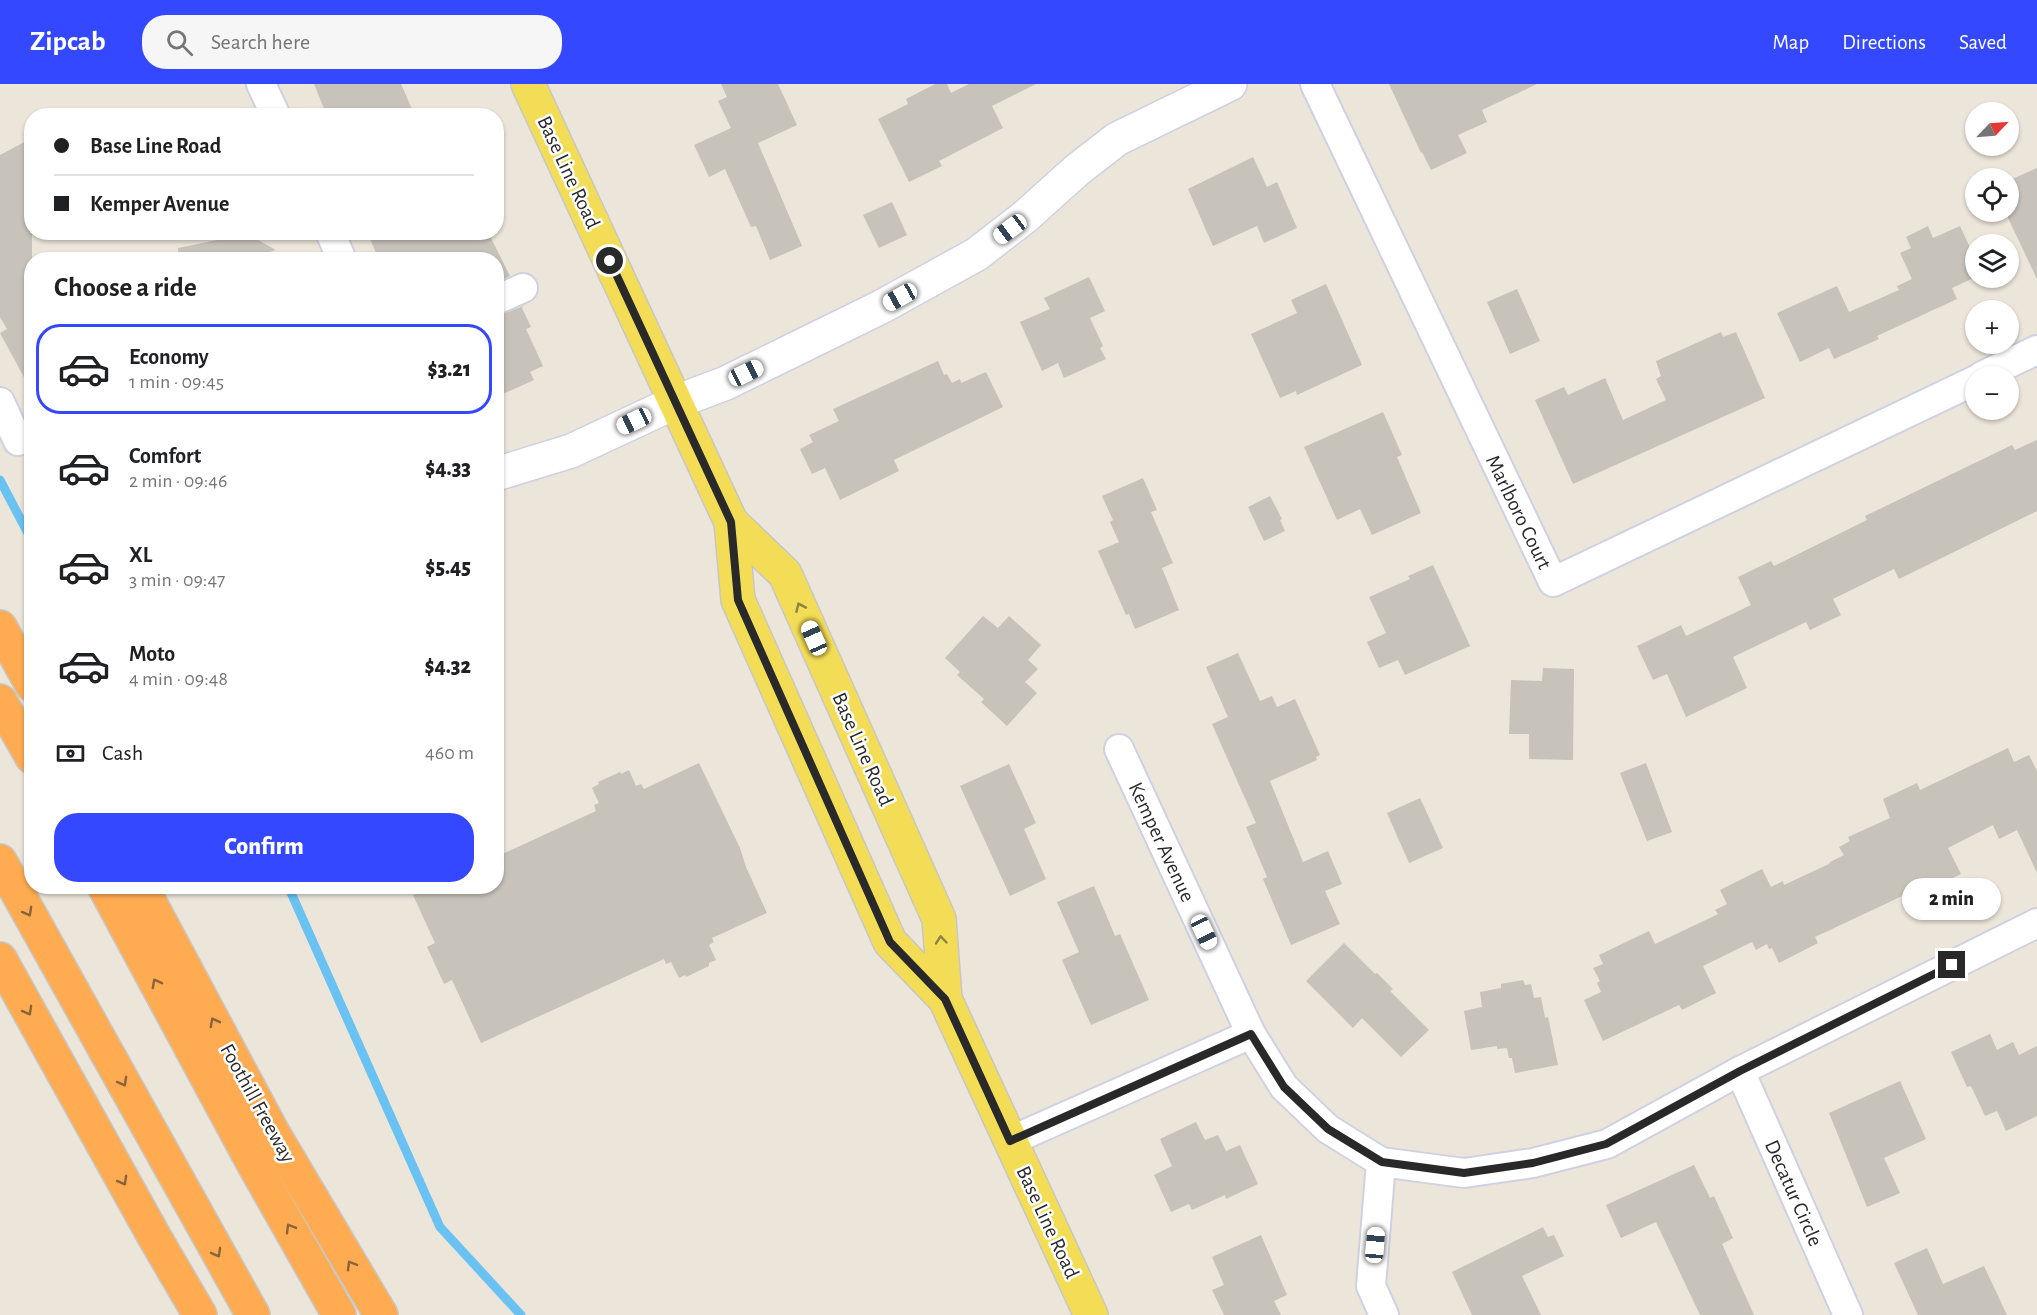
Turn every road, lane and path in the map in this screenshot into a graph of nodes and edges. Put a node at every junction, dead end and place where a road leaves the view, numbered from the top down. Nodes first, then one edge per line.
1 (261, 84) edge
2 (528, 84) edge
3 (1230, 84) edge
4 (1315, 84) edge
5 (272, 108) edge
6 (524, 288) dead end
7 (504, 297) edge
8 (2037, 350) edge
9 (2003, 366) edge
10 (1965, 385) edge
11 (0, 402) edge
12 (676, 402) junction
13 (24, 438) edge
14 (504, 472) edge
15 (731, 522) junction
16 (0, 627) edge
17 (24, 670) edge
18 (0, 701) edge
19 (24, 744) edge
20 (1119, 749) dead end
21 (0, 861) edge
22 (108, 894) edge
23 (145, 894) edge
24 (2037, 922) edge
25 (0, 959) edge
26 (945, 999) junction
27 (1251, 1034) junction
28 (1740, 1071) junction
29 (1010, 1141) junction
30 (1382, 1162) junction
31 (200, 1315) edge
32 (253, 1315) edge
33 (339, 1315) edge
34 (381, 1315) edge
35 (1091, 1315) edge
36 (1384, 1315) edge
37 (1848, 1315) edge

1 - 5 street
2 - 12 main road, Base Line Road
3 - 12 street
4 - 10 street, Marlboro Court
6 - 7 street
8 - 9 street
11 - 13 street
12 - 14 street
12 - 15 main road, Base Line Road
15 - 26 main road, Base Line Road
26 -> 15 main road, Base Line Road
16 - 17 highway
18 - 19 highway
20 - 27 street, Kemper Avenue
21 -> 32 highway
33 -> 22 highway
34 -> 23 highway, Foothill Freeway
24 - 28 street, Kemper Avenue
25 -> 31 highway
26 - 29 main road, Base Line Road
27 - 29 street
27 - 30 street, Kemper Avenue
28 - 30 street, Kemper Avenue
28 - 37 street, Decatur Circle
29 - 35 main road, Base Line Road
30 - 36 street

